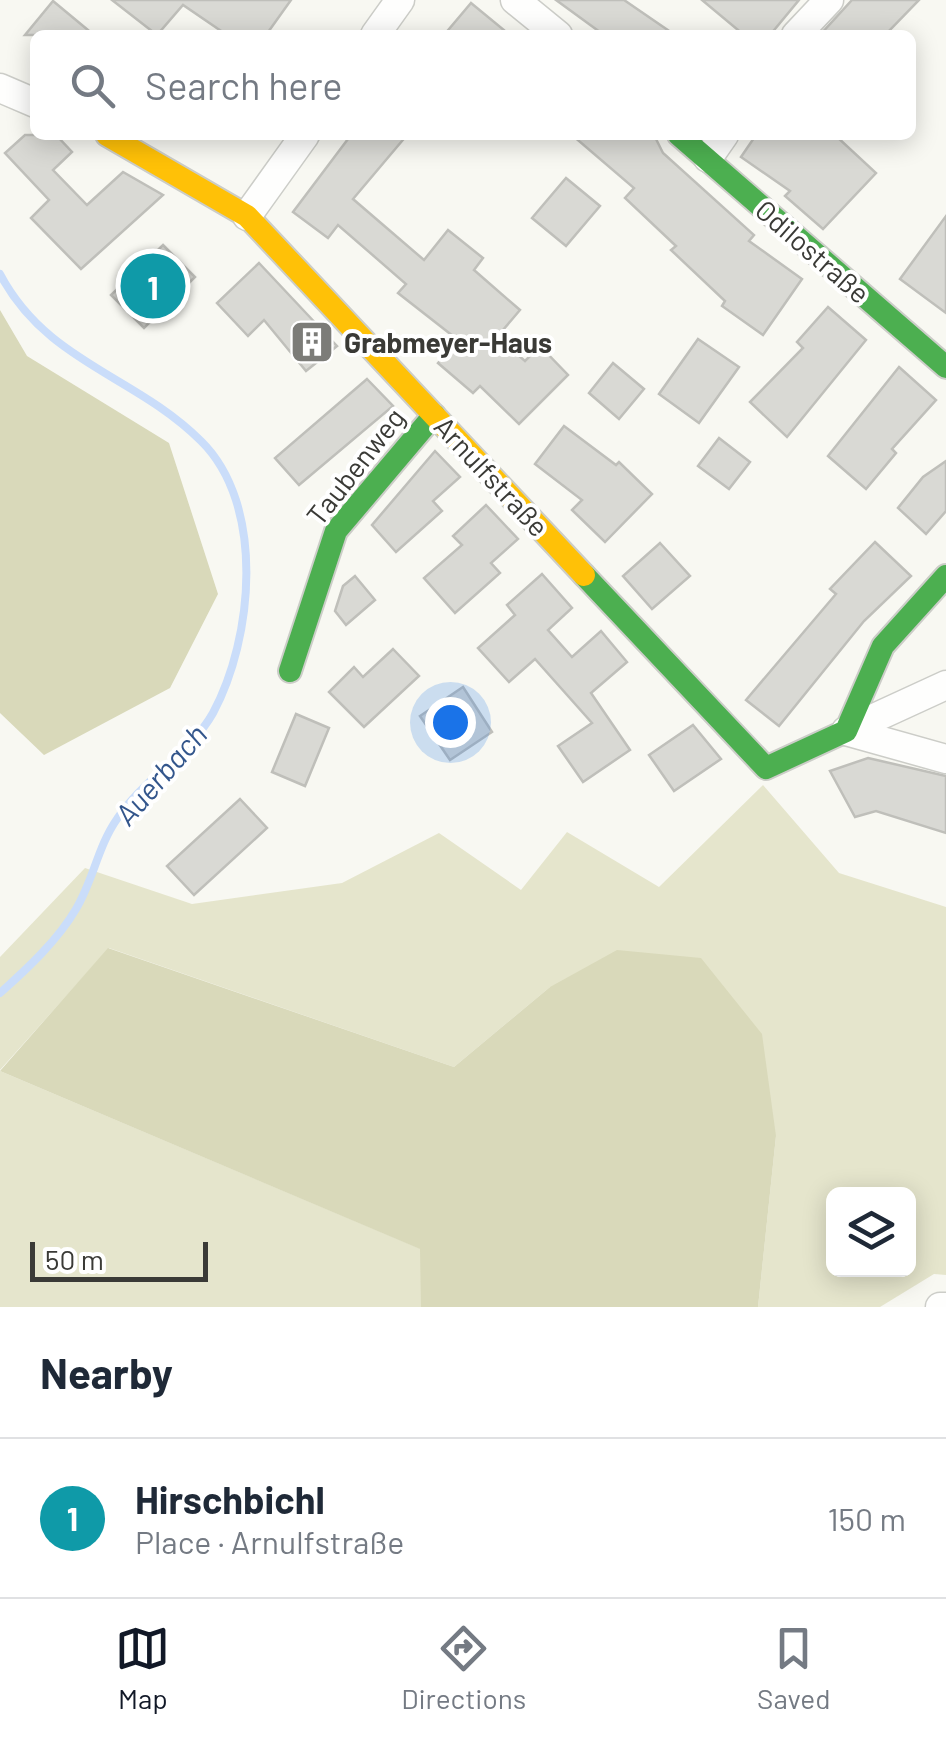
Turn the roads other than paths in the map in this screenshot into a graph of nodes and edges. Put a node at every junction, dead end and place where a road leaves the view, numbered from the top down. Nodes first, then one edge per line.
1 (400, 0) edge
2 (515, 0) edge
3 (829, 0) edge
4 (379, 30) edge
5 (552, 30) edge
6 (801, 30) edge
7 (0, 88) edge
8 (30, 101) edge
9 (116, 140) edge
10 (301, 140) edge
11 (716, 147) edge
12 (248, 216) junction
13 (946, 368) edge
14 (434, 415) junction
15 (946, 576) edge
16 (290, 671) dead end
17 (946, 685) edge
18 (846, 731) junction
19 (946, 759) edge

1 - 4 street
2 - 5 street
3 - 6 street
7 - 8 street
9 - 12 street, Arnulfstraße
10 - 12 street
11 - 13 street, Odilostraße
12 - 14 street, Arnulfstraße
14 - 16 street, Taubenweg
14 - 18 street, Arnulfstraße
15 - 18 street
17 - 18 street
18 - 19 street

